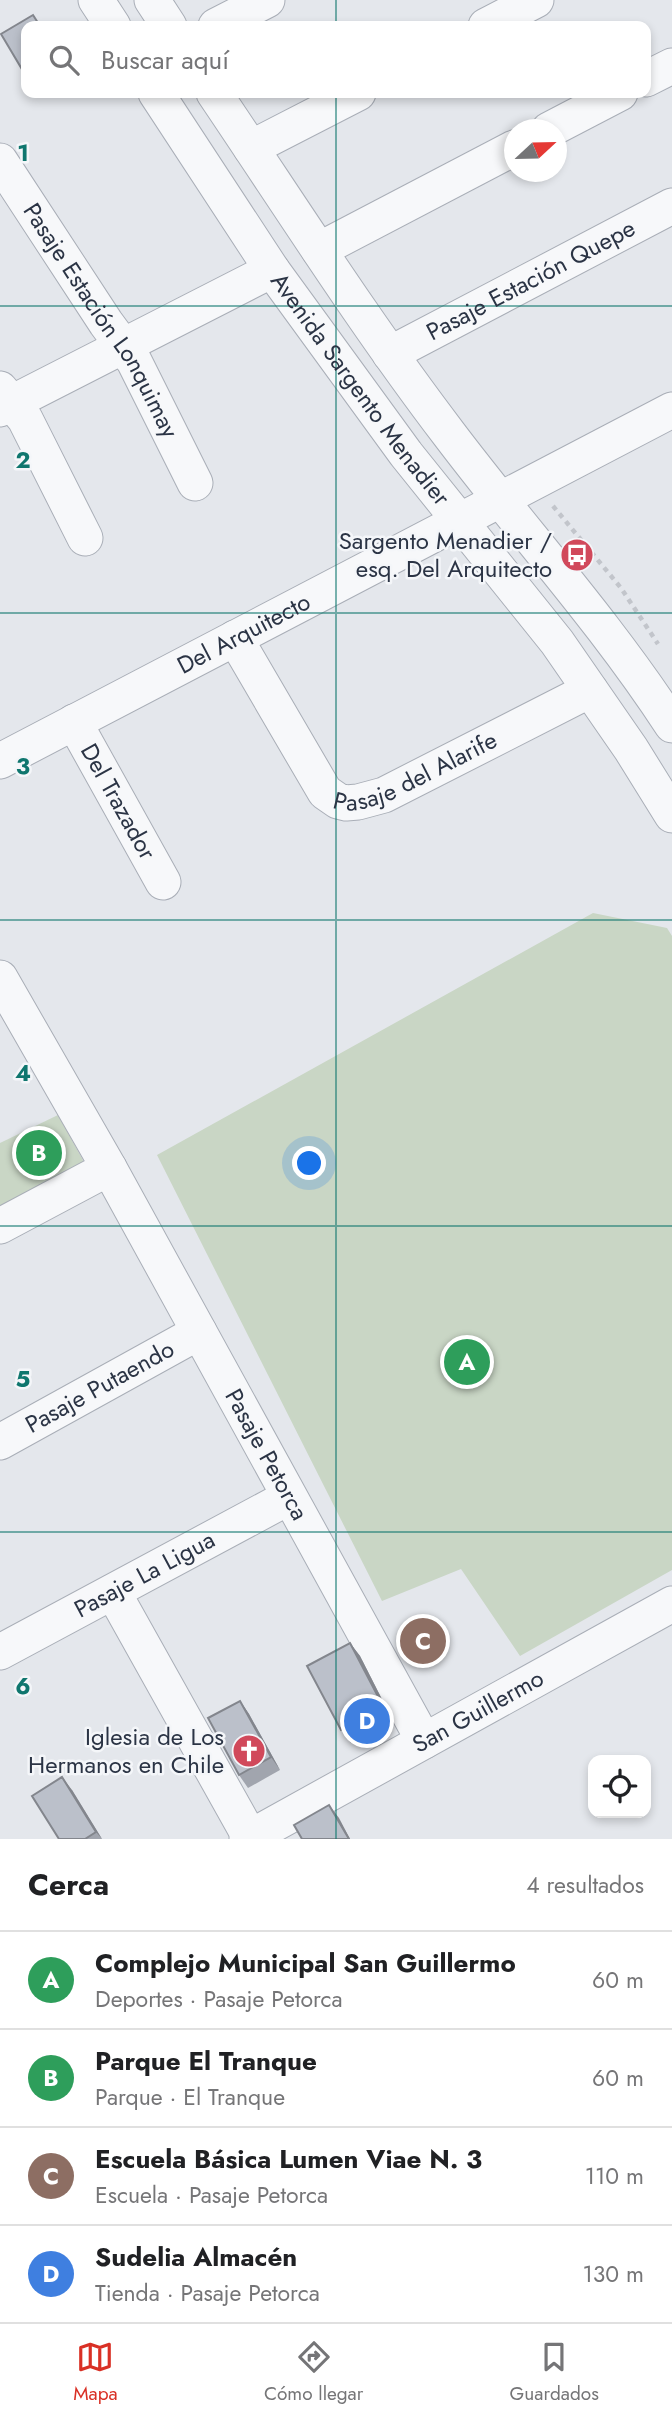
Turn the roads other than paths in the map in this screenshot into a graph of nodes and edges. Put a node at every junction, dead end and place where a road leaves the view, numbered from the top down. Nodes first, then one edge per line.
1 (96, 0) edge
2 (152, 0) edge
3 (267, 0) edge
4 (536, 0) edge
5 (110, 21) edge
6 (166, 21) edge
7 (225, 21) edge
8 (496, 21) edge
9 (672, 66) edge
10 (651, 76) edge
11 (159, 98) edge
12 (217, 98) edge
13 (348, 98) edge
14 (610, 98) edge
15 (567, 121) edge
16 (251, 148) junction
17 (504, 153) edge
18 (0, 161) edge
19 (672, 206) edge
20 (319, 250) junction
21 (272, 270) junction
22 (123, 346) junction
23 (390, 354) junction
24 (4, 401) edge
25 (672, 410) edge
26 (195, 483) dead end
27 (502, 499) junction
28 (460, 520) junction
29 (85, 538) dead end
30 (235, 638) junction
31 (590, 690) junction
32 (74, 723) junction
33 (672, 725) edge
34 (0, 761) edge
35 (672, 815) edge
36 (163, 882) dead end
37 (0, 978) edge
38 (108, 1168) junction
39 (0, 1226) edge
40 (199, 1332) junction
41 (0, 1442) edge
42 (289, 1497) junction
43 (113, 1592) junction
44 (672, 1604) edge
45 (0, 1652) edge
46 (424, 1741) junction
47 (248, 1838) edge

1 - 5 street
2 - 6 street
3 - 7 street
4 - 8 street
9 - 10 street
11 - 21 street, Avenida Sargento Menadier
12 - 16 street, Avenida Sargento Menadier
13 - 16 street
14 - 15 street
16 - 20 street, Avenida Sargento Menadier
17 - 20 street
18 - 22 street, Pasaje Estación Lonquimay
19 - 23 street, Pasaje Estación Quepe
20 - 23 street, Avenida Sargento Menadier
21 - 22 street
21 - 28 street, Avenida Sargento Menadier
22 - 24 street
22 - 26 street, Pasaje Estación Lonquimay
23 - 27 street, Avenida Sargento Menadier
24 - 29 street
25 - 27 street, Del Arquitecto
27 - 28 street, Del Arquitecto
27 - 33 street, Avenida Sargento Menadier
28 - 30 street, Del Arquitecto
28 - 31 street, Avenida Sargento Menadier
30 - 31 street, Pasaje del Alarife
30 - 32 street, Del Arquitecto
31 - 35 street, Avenida Sargento Menadier
32 - 34 street, Del Arquitecto
32 - 36 street, Del Trazador
37 - 38 street, Pasaje Petorca
38 - 39 street
38 - 40 street, Pasaje Petorca
40 - 41 street, Pasaje Putaendo
40 - 42 street, Pasaje Petorca
42 - 43 street, Pasaje La Ligua
42 - 46 street, Pasaje Petorca
43 - 45 street, Pasaje La Ligua
43 - 47 street
44 - 46 street, San Guillermo
46 - 47 street, San Guillermo

